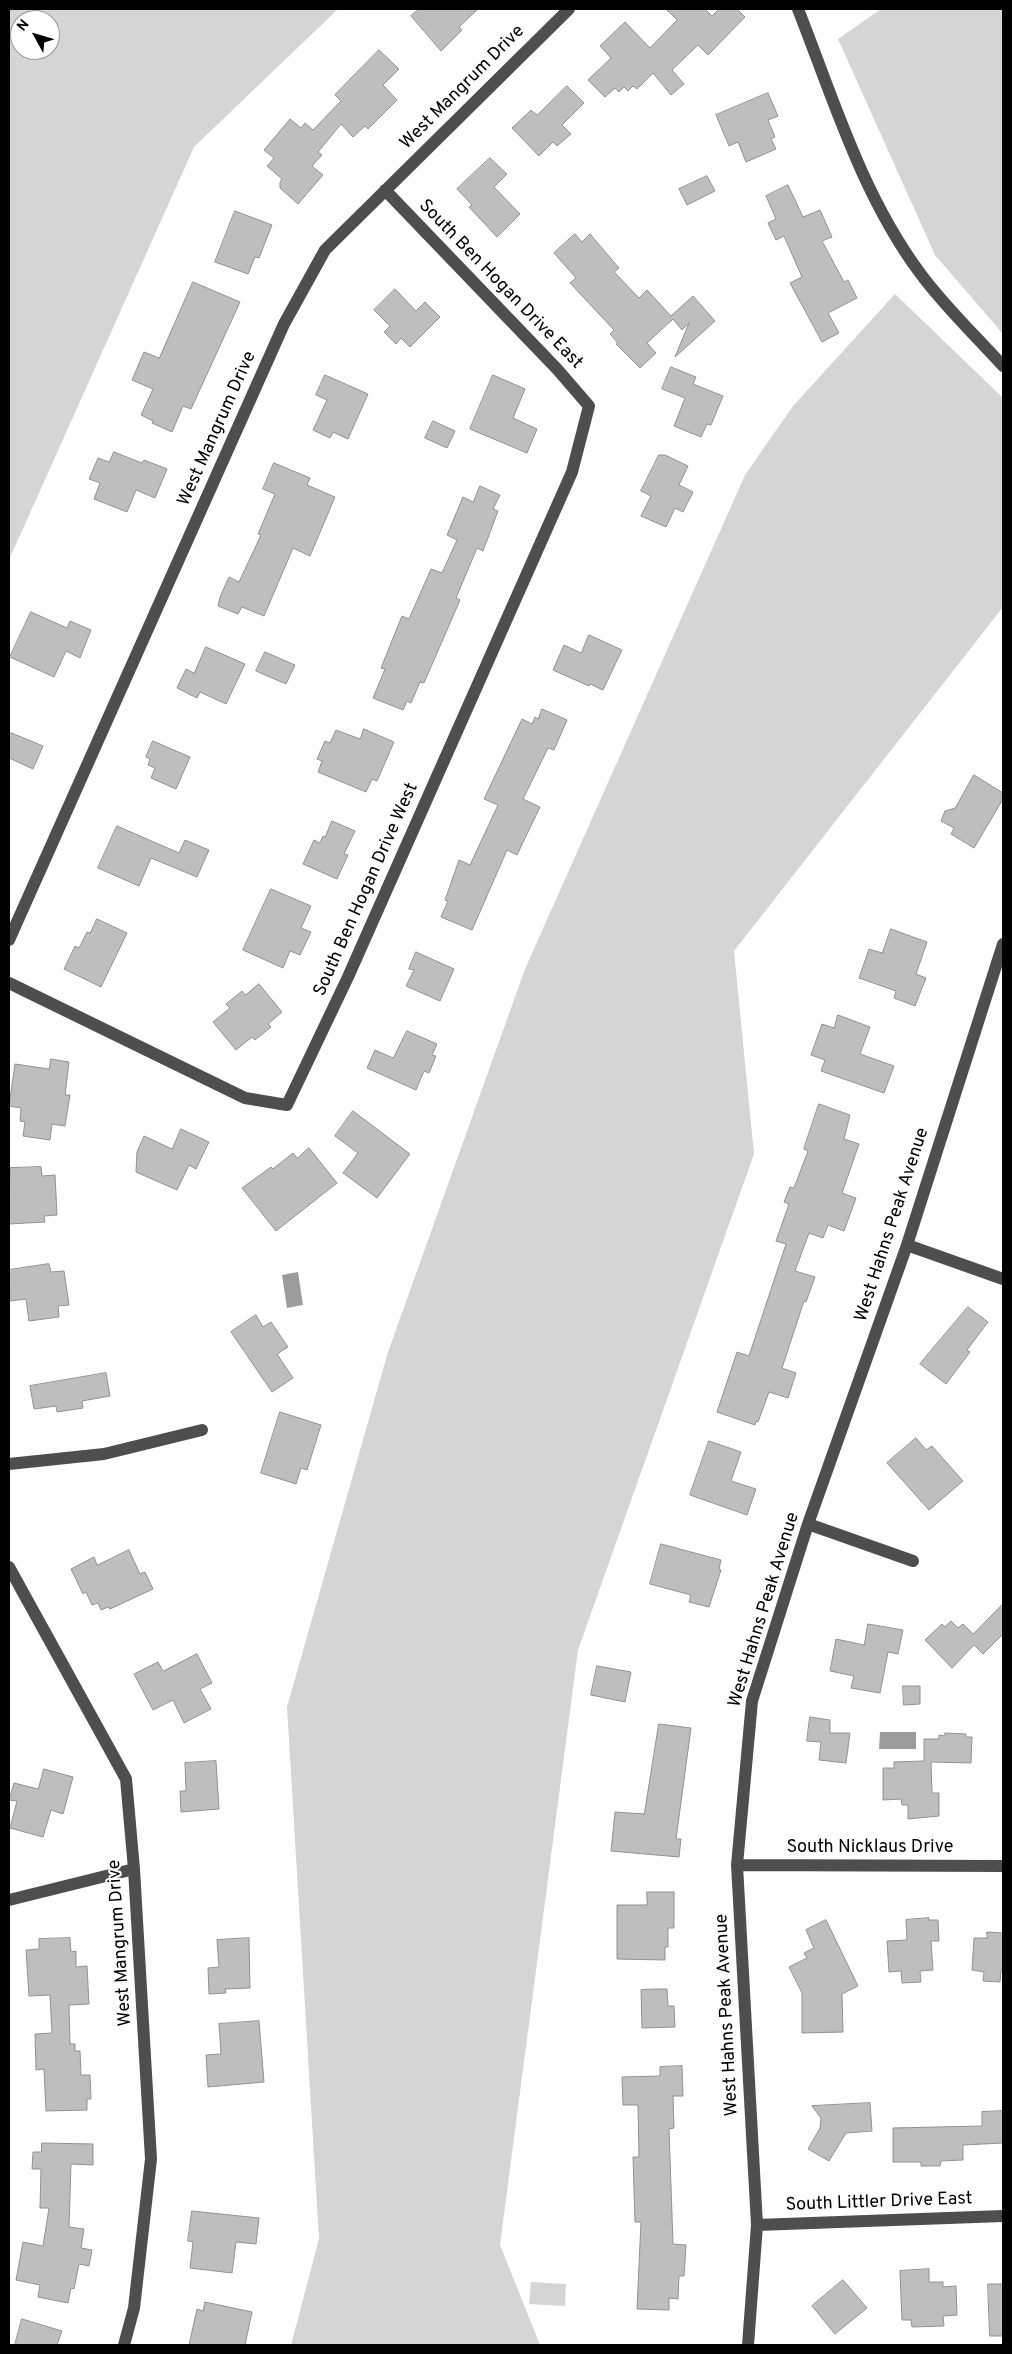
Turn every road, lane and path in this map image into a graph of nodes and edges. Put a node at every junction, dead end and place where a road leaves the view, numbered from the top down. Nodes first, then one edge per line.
1 (569, 9) edge
2 (798, 9) edge
3 (385, 190) junction
4 (1003, 366) edge
5 (590, 406) joint
6 (9, 940) edge
7 (1003, 944) edge
8 (9, 983) edge
9 (907, 1245) junction
10 (1003, 1279) edge
11 (202, 1430) dead end
12 (9, 1464) edge
13 (808, 1524) junction
14 (913, 1561) dead end
15 (9, 1567) edge
16 (737, 1865) junction
17 (1003, 1866) edge
18 (134, 1869) junction
19 (9, 1900) edge
20 (1003, 2216) edge
21 (757, 2225) junction
22 (124, 2345) edge
23 (748, 2345) edge

1 - 3 street, West Mangrum Drive
2 - 4 street
3 - 5 street, South Ben Hogan Drive East
3 - 6 street, West Mangrum Drive
5 - 8 street, South Ben Hogan Drive West
7 - 9 street, West Hahns Peak Avenue
9 - 10 street
9 - 13 street, West Hahns Peak Avenue
11 - 12 street
13 - 14 street
13 - 16 street, West Hahns Peak Avenue
15 - 18 street, West Mangrum Drive
16 - 17 street, South Nicklaus Drive
16 - 21 street, West Hahns Peak Avenue
18 - 19 street
18 - 22 street, West Mangrum Drive
20 - 21 street, South Littler Drive East
21 - 23 street, West Hahns Peak Avenue

